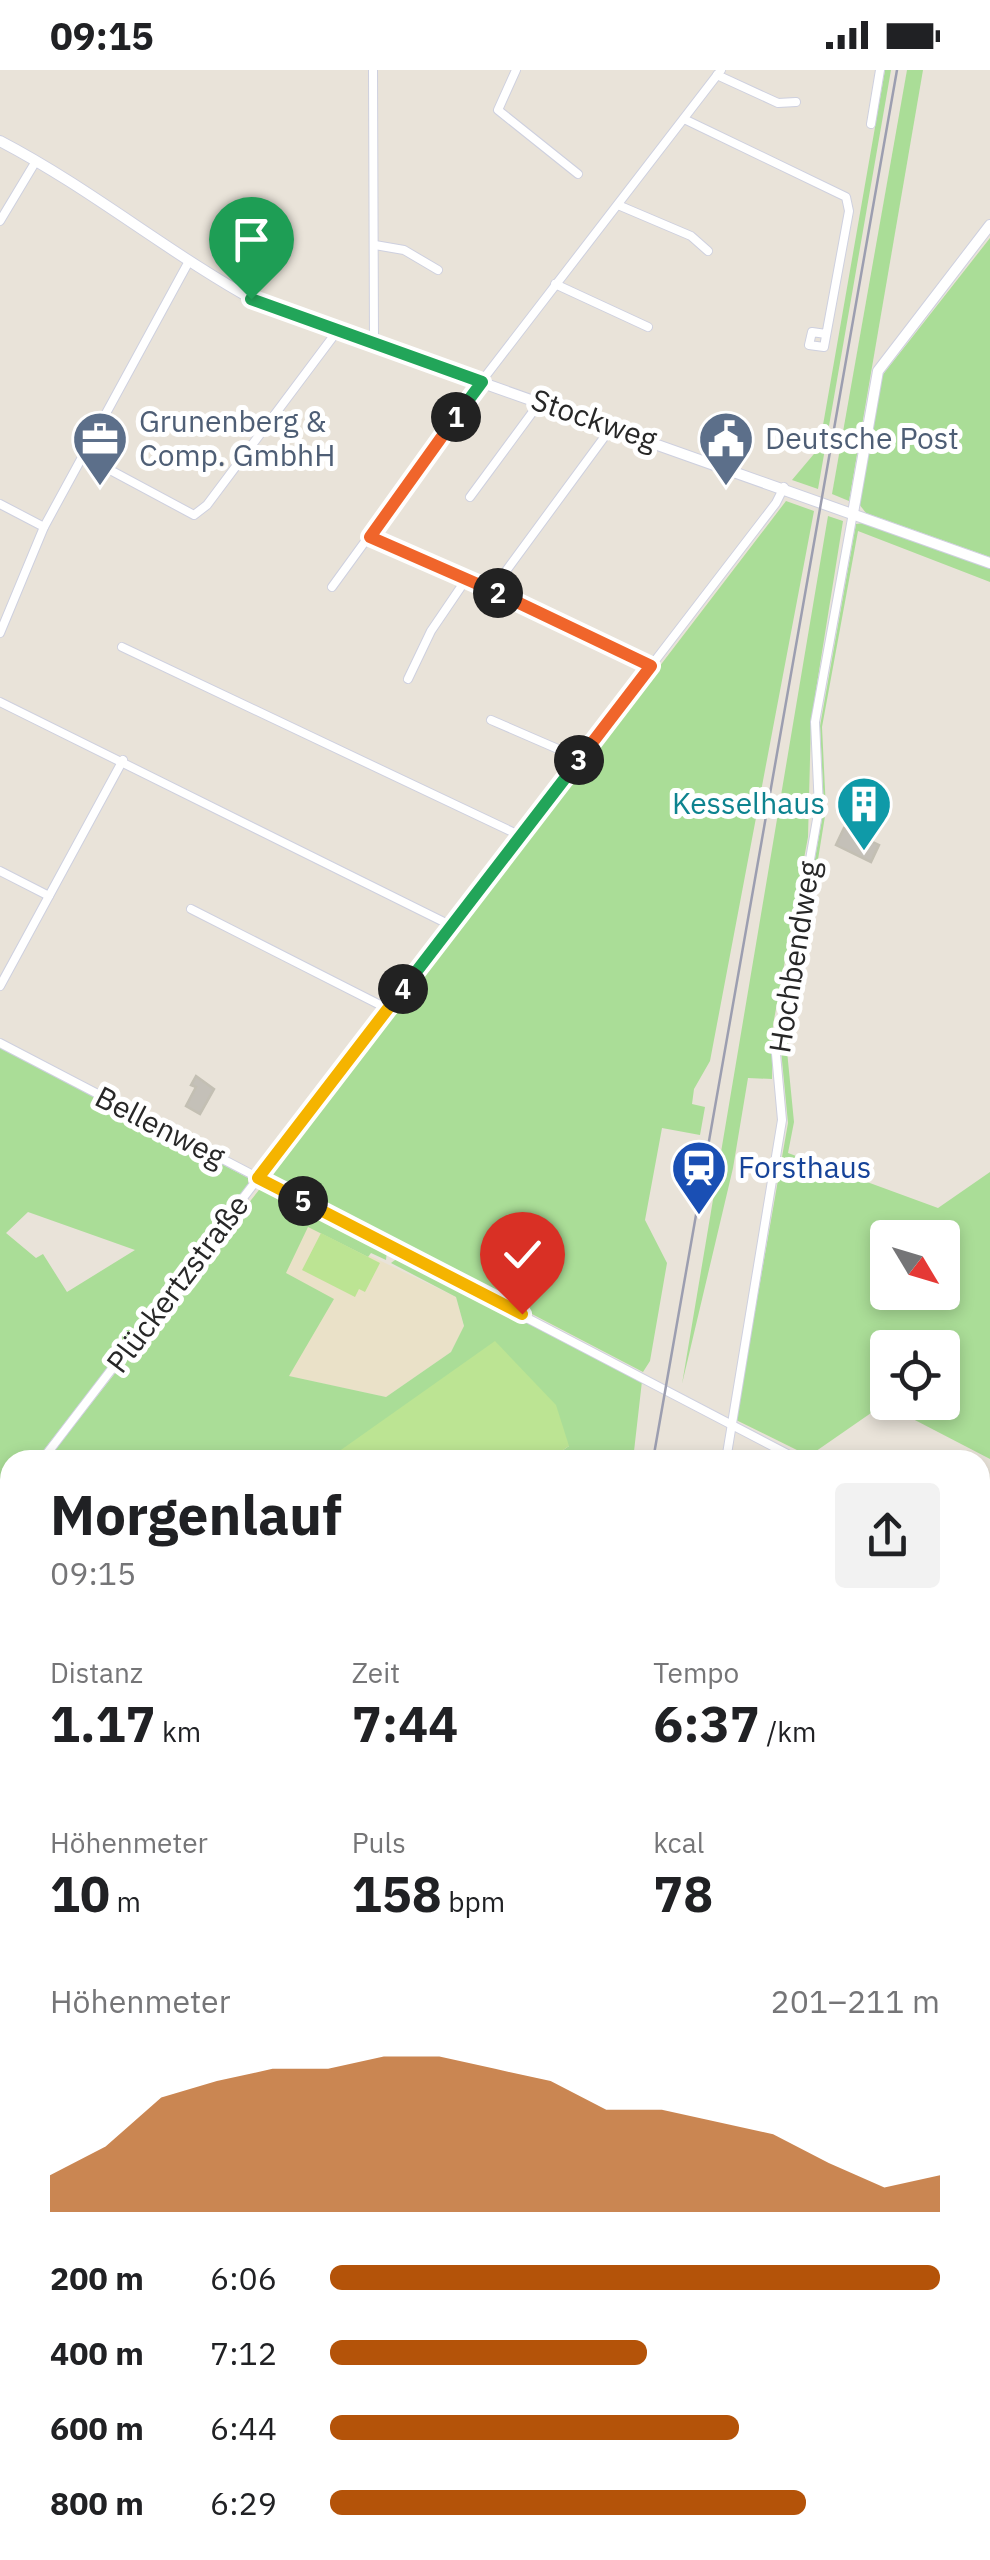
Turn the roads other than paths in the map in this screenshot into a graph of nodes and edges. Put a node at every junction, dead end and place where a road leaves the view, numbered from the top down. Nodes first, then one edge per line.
1 (373, 70) edge
2 (516, 70) edge
3 (880, 70) edge
4 (719, 72) edge
5 (796, 102) dead end
6 (684, 119) junction
7 (871, 124) dead end
8 (0, 142) edge
9 (36, 161) junction
10 (578, 174) dead end
11 (618, 205) junction
12 (0, 222) edge
13 (990, 225) edge
14 (375, 245) junction
15 (708, 251) dead end
16 (188, 264) junction
17 (438, 270) dead end
18 (555, 284) junction
19 (648, 326) dead end
20 (338, 330) junction
21 (826, 334) dead end
22 (374, 342) junction
23 (482, 382) junction
24 (540, 402) junction
25 (612, 426) junction
26 (84, 456) junction
27 (784, 487) junction
28 (470, 496) dead end
29 (0, 504) edge
30 (852, 513) junction
31 (44, 527) junction
32 (370, 537) junction
33 (990, 563) edge
34 (467, 578) junction
35 (332, 587) dead end
36 (492, 590) junction
37 (0, 632) edge
38 (122, 647) dead end
39 (651, 666) junction
40 (408, 679) dead end
41 (0, 702) edge
42 (492, 720) dead end
43 (580, 759) junction
44 (123, 760) junction
45 (521, 836) junction
46 (0, 871) edge
47 (49, 896) junction
48 (191, 908) dead end
49 (452, 926) junction
50 (0, 986) edge
51 (388, 1008) junction
52 (0, 1043) edge
53 (258, 1178) junction
54 (730, 1424) junction
55 (50, 1450) edge
56 (727, 1450) edge
57 (780, 1450) edge

1 - 14 street
2 - 10 street
3 - 7 street
4 - 5 street
4 - 6 street
6 - 11 street
6 - 21 street
8 - 9 street, Stockweg
9 - 12 street
9 - 16 street, Stockweg
11 - 15 street
11 - 18 street
13 - 30 street
14 - 17 street
14 - 22 street
16 - 20 street, Stockweg
16 - 26 street
18 - 19 street
18 - 23 street
20 - 22 street, Stockweg
20 - 26 street
22 - 23 street, Stockweg
23 - 24 street, Stockweg
23 - 32 street
24 - 25 street, Stockweg
24 - 28 street
25 - 27 street, Stockweg
25 - 36 street
26 - 31 street
27 - 30 street, Stockweg
27 - 39 street, Plückertzstraße
29 - 31 street
30 - 33 street, Stockweg
30 - 54 street, Hochbendweg
31 - 37 street
32 - 34 street
32 - 35 street
34 - 36 street
34 - 40 street
36 - 39 street
38 - 45 street
39 - 43 street, Plückertzstraße
41 - 44 street
42 - 43 street
43 - 45 street, Plückertzstraße
44 - 47 street
44 - 49 street
45 - 49 street, Plückertzstraße
46 - 47 street
47 - 50 street
48 - 51 street
49 - 51 street, Plückertzstraße
51 - 53 street, Plückertzstraße
52 - 53 street, Bellenweg
53 - 54 street, Bellenweg
53 - 55 street, Plückertzstraße
54 - 56 street, Hochbendweg
54 - 57 street, Bellenweg

